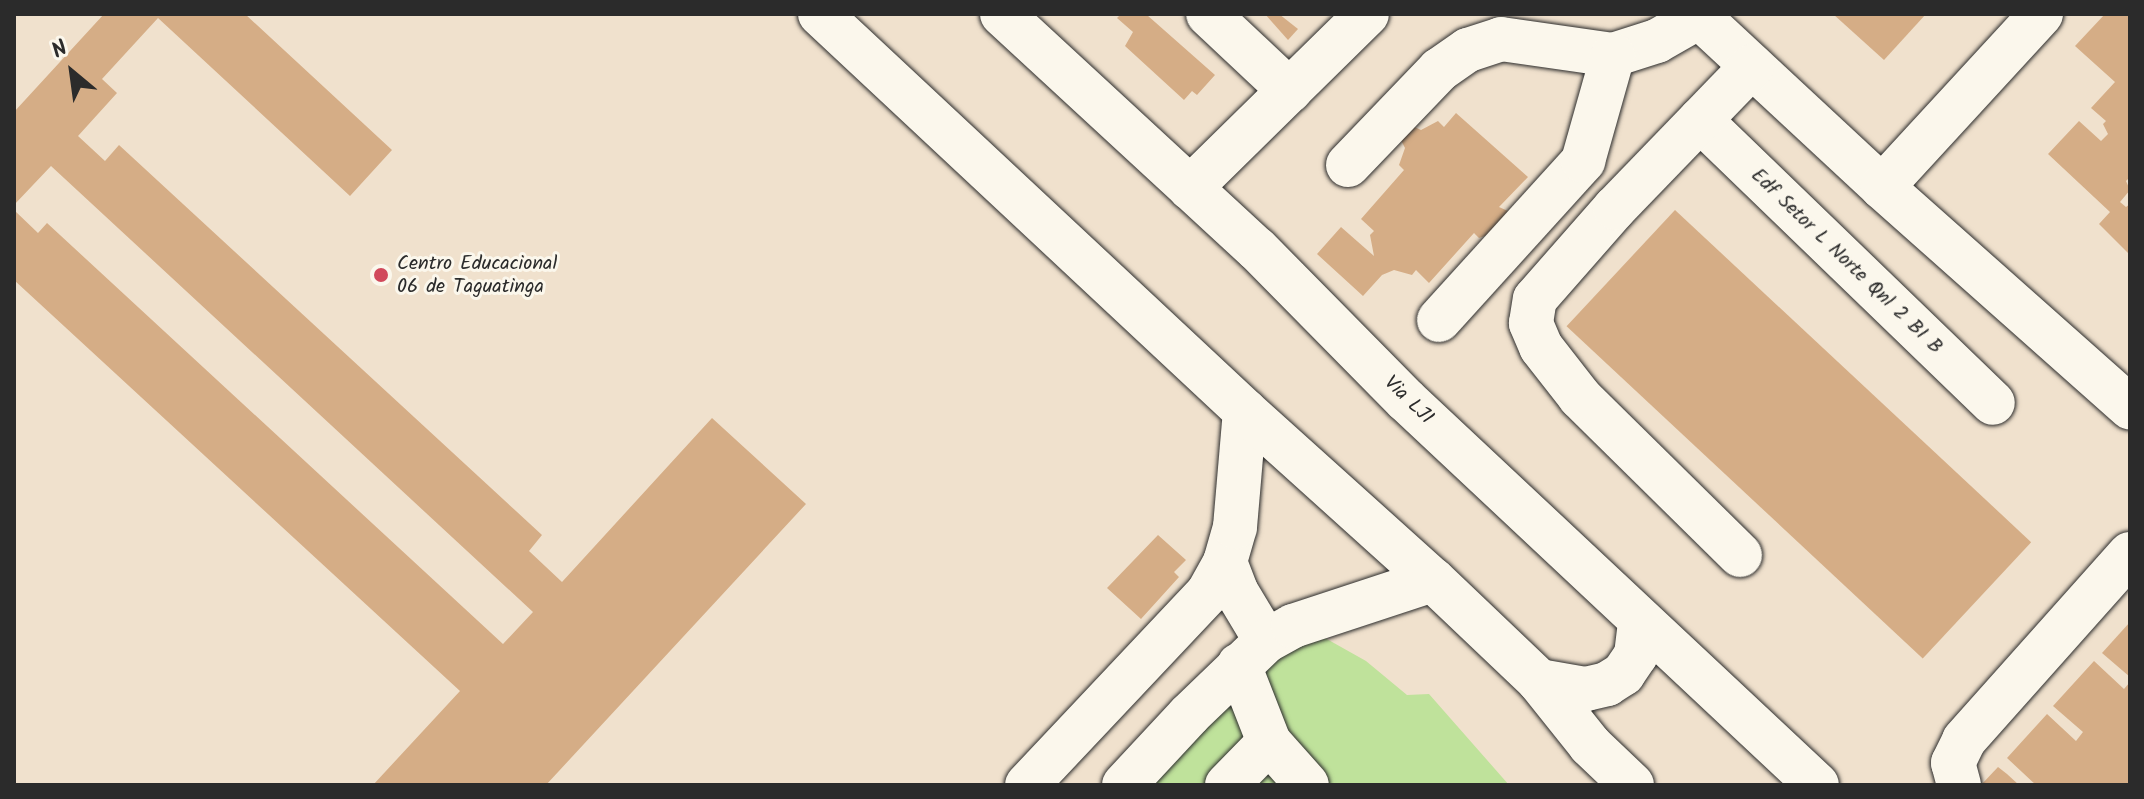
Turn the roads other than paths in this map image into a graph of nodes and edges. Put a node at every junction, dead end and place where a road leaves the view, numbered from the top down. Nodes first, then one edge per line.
1 (820, 14) edge
2 (1002, 14) edge
3 (1208, 14) edge
4 (1367, 14) edge
5 (2041, 14) edge
6 (1698, 15) edge
7 (1613, 55) junction
8 (1752, 66) junction
9 (1290, 91) junction
10 (1700, 120) junction
11 (1348, 165) dead end
12 (1882, 187) junction
13 (1190, 188) junction
14 (1439, 320) dead end
15 (1993, 403) dead end
16 (2130, 407) edge
17 (1245, 411) junction
18 (2130, 554) edge
19 (1740, 555) dead end
20 (1225, 562) junction
21 (1433, 580) junction
22 (1640, 620) junction
23 (1253, 653) junction
24 (1539, 681) junction
25 (1269, 742) junction
26 (1590, 745) junction
27 (1027, 785) edge
28 (1124, 785) edge
29 (1227, 785) edge
30 (1307, 785) edge
31 (1606, 785) edge
32 (1632, 785) edge
33 (1817, 785) edge
34 (1959, 785) edge

1 - 17 main road
2 - 13 main road, Via LJ1
3 - 9 main road
4 - 9 main road
5 - 12 main road
6 - 7 main road
6 - 8 main road
7 - 11 main road
7 - 14 main road
8 - 10 main road
8 - 12 main road
9 - 13 main road
10 - 15 main road, Edf Setor L Norte Qnl 2 BI B
10 - 19 main road
12 - 16 main road
13 - 22 main road, Via LJ1
17 - 20 main road
17 - 21 main road
18 - 34 main road
20 - 23 main road
20 - 27 main road
21 - 23 main road
21 - 24 main road
22 - 24 main road
22 - 33 main road, Via LJ1
23 - 25 main road
23 - 28 main road
24 - 26 main road
25 - 29 main road
25 - 30 main road
26 - 31 main road
26 - 32 main road

